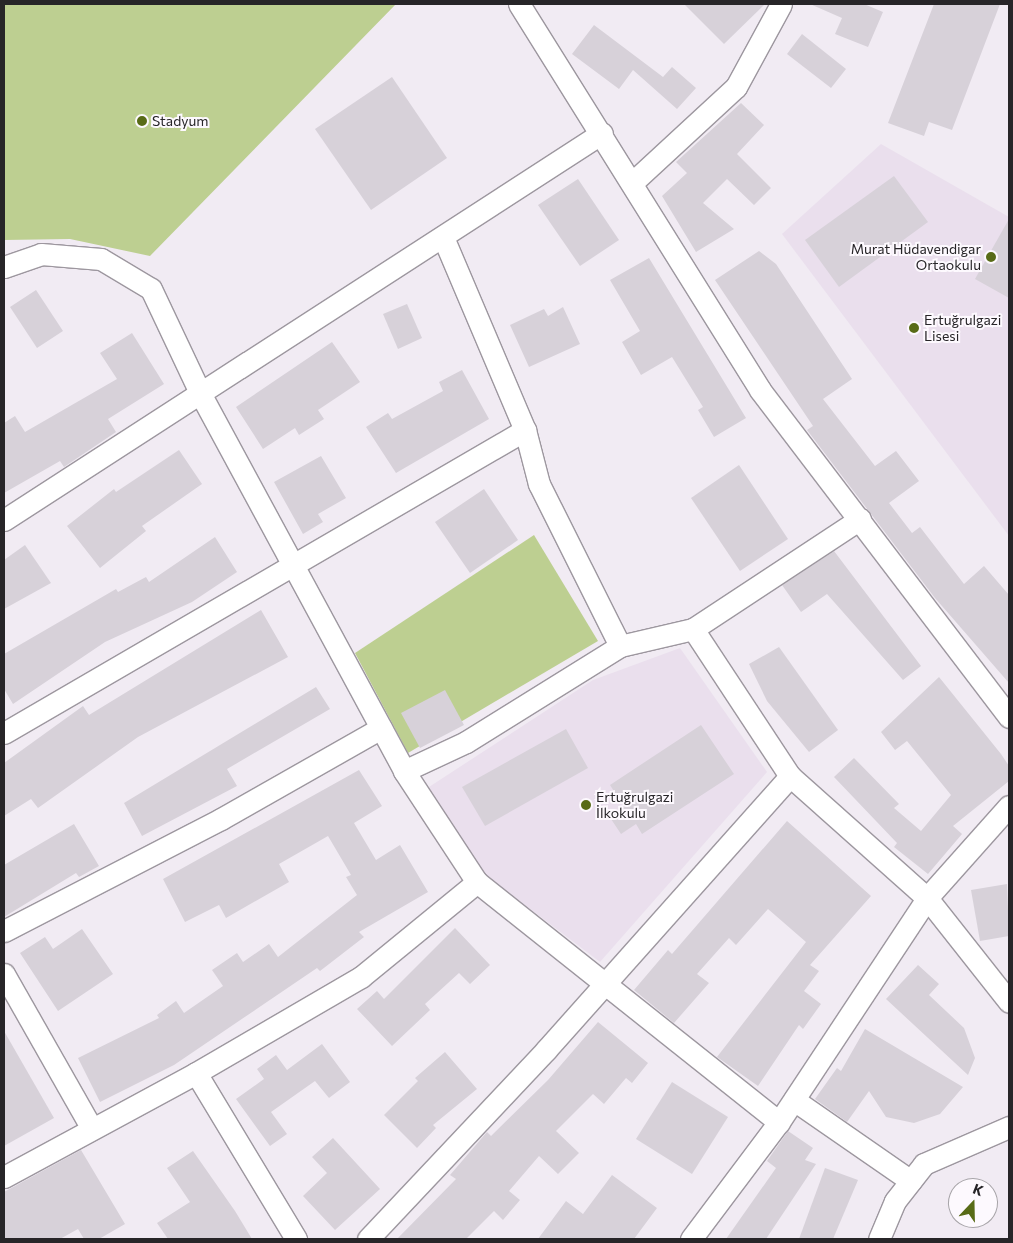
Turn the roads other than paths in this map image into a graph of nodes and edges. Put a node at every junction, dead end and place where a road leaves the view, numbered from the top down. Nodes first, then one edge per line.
1 (519, 4) edge
2 (781, 4) edge
3 (602, 133) junction
4 (632, 182) junction
5 (443, 237) junction
6 (4, 267) edge
7 (201, 395) junction
8 (526, 430) junction
9 (860, 519) junction
10 (4, 520) edge
11 (294, 566) junction
12 (693, 629) junction
13 (620, 646) junction
14 (1006, 707) edge
15 (381, 728) junction
16 (4, 733) edge
17 (404, 771) junction
18 (790, 776) junction
19 (1009, 806) edge
20 (477, 882) junction
21 (927, 898) junction
22 (4, 931) edge
23 (4, 974) edge
24 (605, 984) junction
25 (1009, 1002) edge
26 (196, 1073) junction
27 (794, 1100) junction
28 (779, 1122) junction
29 (1009, 1127) edge
30 (92, 1129) junction
31 (4, 1176) edge
32 (911, 1180) junction
33 (296, 1239) edge
34 (368, 1239) edge
35 (691, 1239) edge
36 (879, 1239) edge

1 - 3 street
2 - 4 street
3 - 4 street
3 - 5 street
4 - 9 street
5 - 7 street
5 - 8 street
6 - 7 street
7 - 10 street
7 - 11 street
8 - 11 street
8 - 13 street
9 - 12 street
9 - 14 street
11 - 15 street
11 - 16 street
12 - 13 street
12 - 18 street
13 - 17 street
15 - 17 street
15 - 22 street
17 - 20 street
18 - 21 street
18 - 24 street
19 - 21 street
20 - 24 street
20 - 26 street
21 - 25 street
21 - 27 street
23 - 30 street
24 - 28 street
24 - 34 street
26 - 30 street
26 - 33 street
27 - 28 street
27 - 32 street
28 - 35 street
29 - 32 street
30 - 31 street
32 - 36 street

